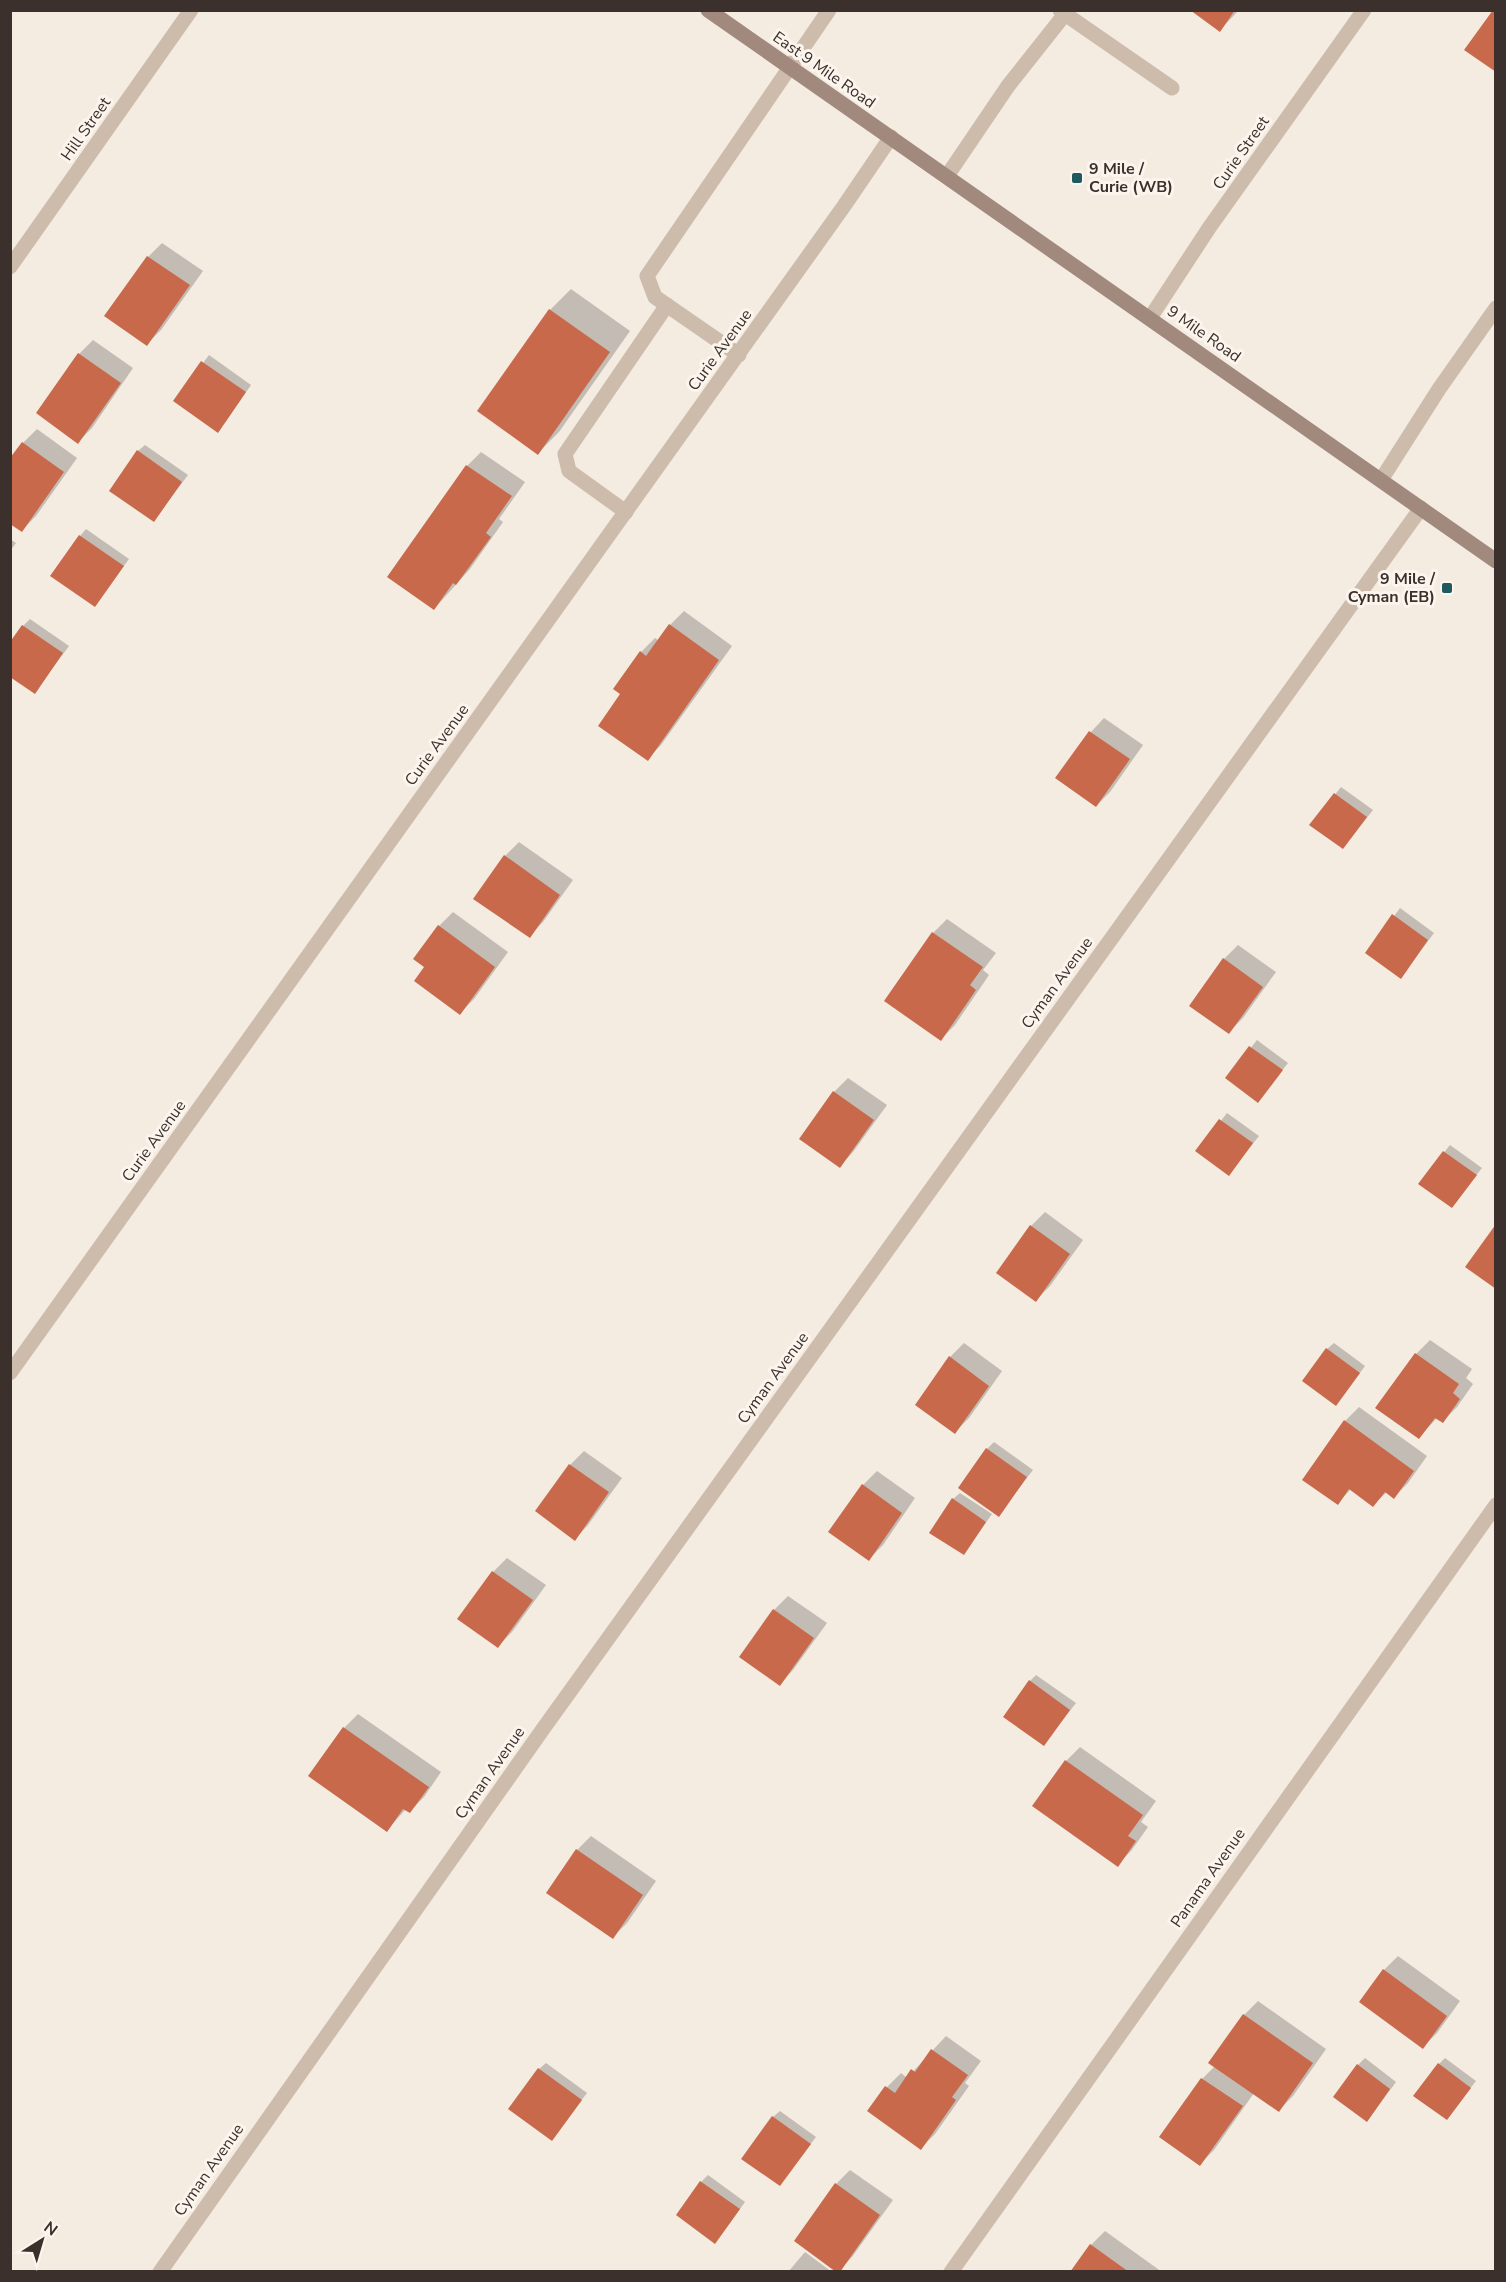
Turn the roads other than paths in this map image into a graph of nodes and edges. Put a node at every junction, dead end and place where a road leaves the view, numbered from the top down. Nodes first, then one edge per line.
1 (191, 10) edge
2 (708, 10) edge
3 (829, 10) edge
4 (1364, 10) edge
5 (1063, 12) edge
6 (791, 69) junction
7 (1172, 88) dead end
8 (891, 137) junction
9 (947, 176) junction
10 (10, 267) edge
11 (667, 305) junction
12 (1496, 308) edge
13 (1150, 318) junction
14 (739, 355) junction
15 (1381, 480) junction
16 (1421, 508) junction
17 (626, 512) junction
18 (1496, 561) edge
19 (10, 1373) edge
20 (1496, 1505) edge
21 (160, 2271) edge
22 (951, 2271) edge

1 - 10 street, Hill Street
2 - 6 main road, East 9 Mile Road
3 - 6 street
4 - 13 street, Curie Street
5 - 7 street
5 - 9 street
6 - 8 main road, East 9 Mile Road
6 - 11 street
8 - 9 main road, 9 Mile Road
8 - 14 street, Curie Avenue
9 - 13 main road, 9 Mile Road
11 - 14 street
11 - 17 street
12 - 15 street
13 - 15 main road, 9 Mile Road
14 - 17 street, Curie Avenue
15 - 16 main road, 9 Mile Road
16 - 18 main road, 9 Mile Road
16 - 21 street, Cyman Avenue
17 - 19 street, Curie Avenue
20 - 22 street, Panama Avenue

